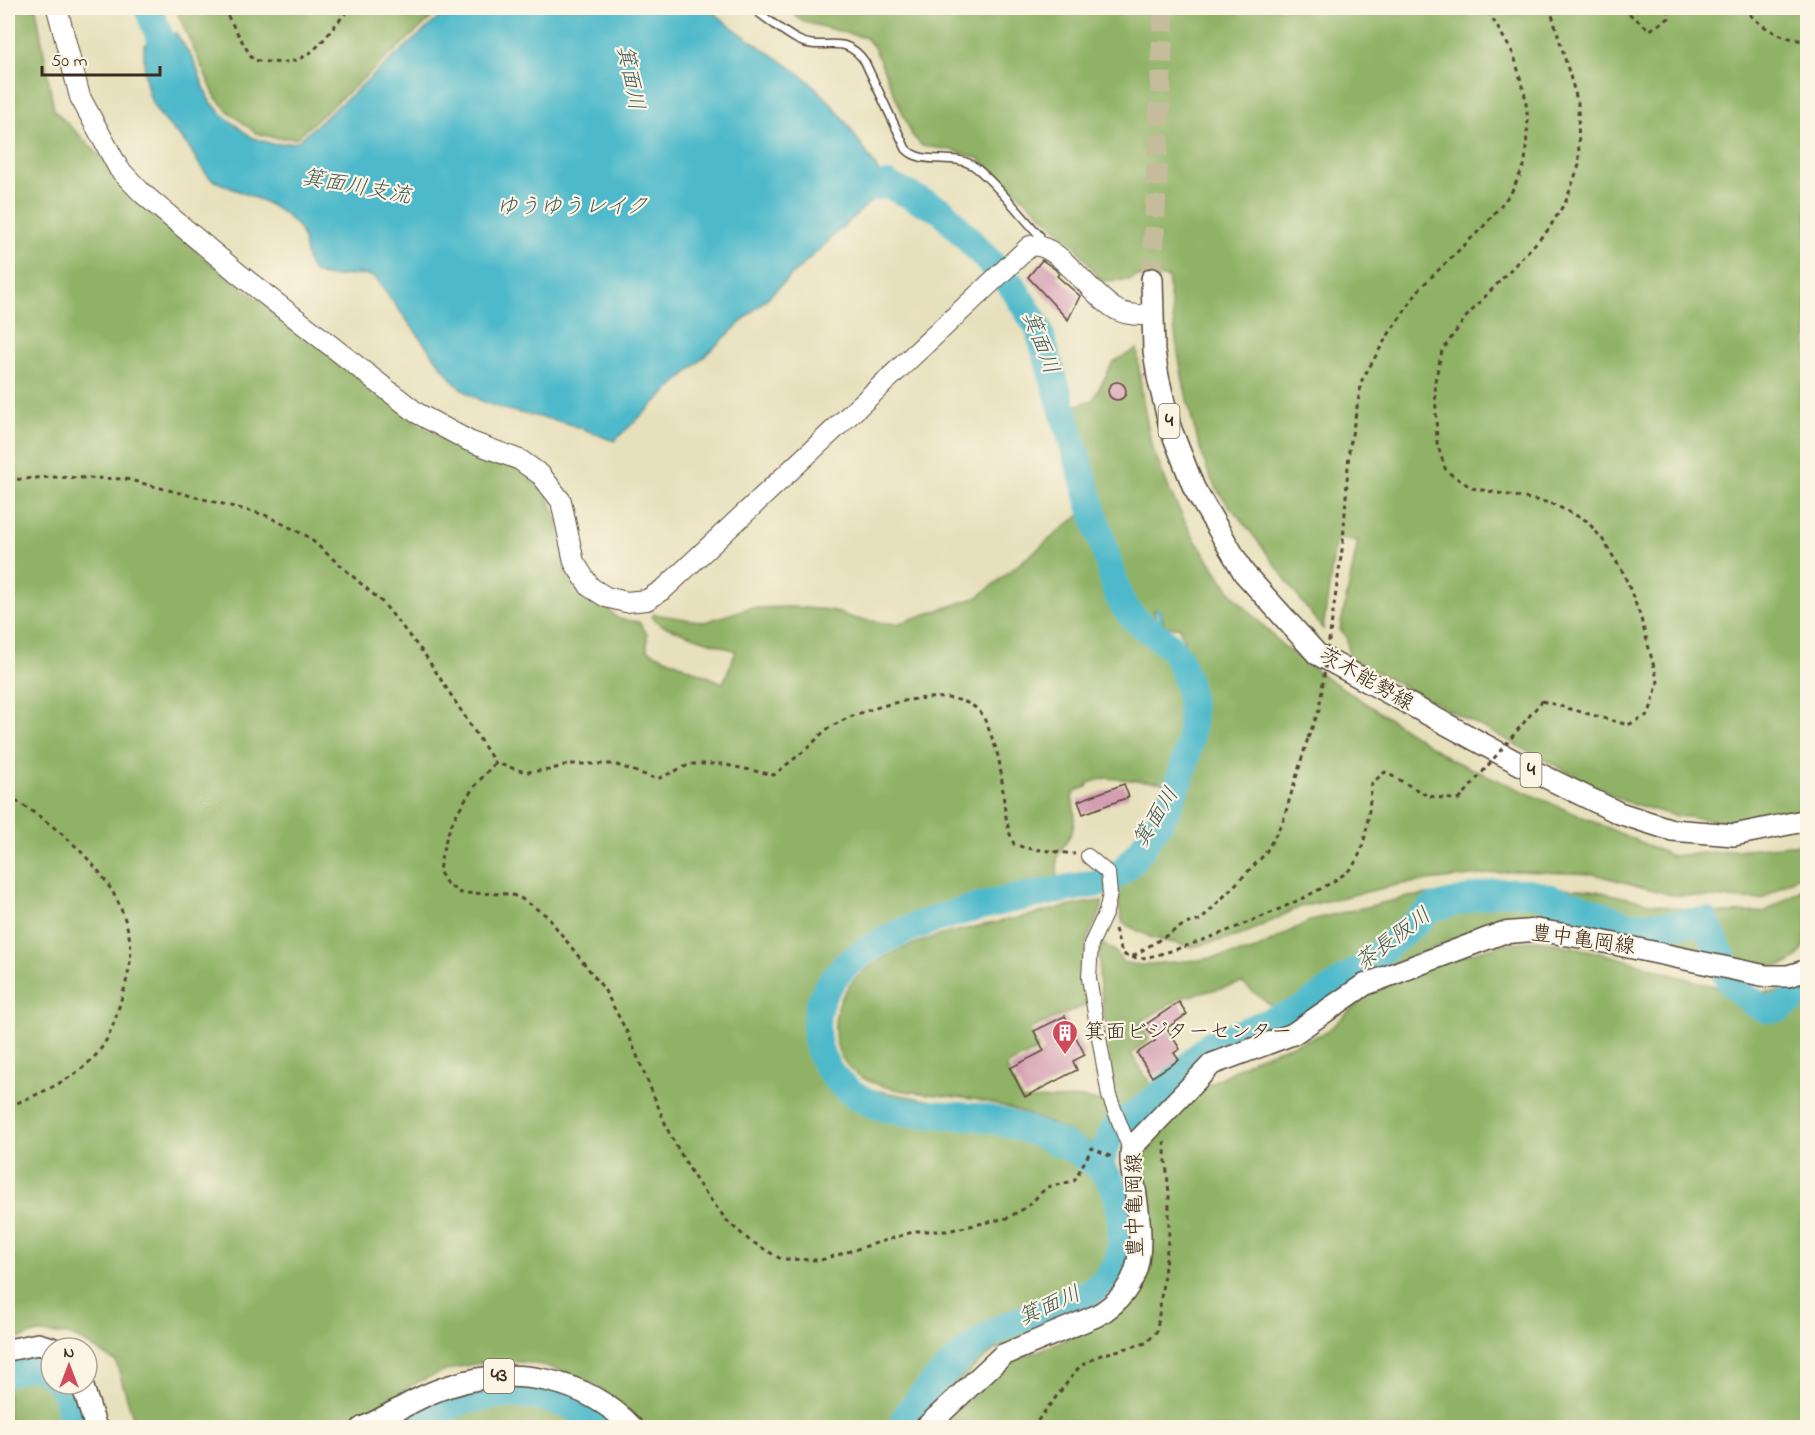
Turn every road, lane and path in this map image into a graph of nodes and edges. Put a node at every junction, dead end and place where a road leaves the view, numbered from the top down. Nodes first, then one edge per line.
1 (57, 8) edge
2 (223, 8) edge
3 (350, 8) edge
4 (752, 8) edge
5 (1486, 8) edge
6 (1550, 8) edge
7 (1622, 8) edge
8 (1668, 8) edge
9 (1743, 8) edge
10 (1808, 42) edge
11 (1041, 245) junction
12 (1152, 279) tunnel mouth
13 (1152, 320) junction
14 (8, 480) edge
15 (495, 763) junction
16 (8, 796) edge
17 (1808, 820) edge
18 (1089, 856) joint
19 (1114, 926) dead end
20 (1132, 957) junction
21 (1808, 970) edge
22 (8, 1107) edge
23 (1131, 1152) junction
24 (1107, 1156) dead end
25 (39, 1344) edge
26 (8, 1350) edge
27 (86, 1396) edge
28 (96, 1428) edge
29 (362, 1428) edge
30 (633, 1428) edge
31 (925, 1428) edge

1 - 11 street
2 - 3 path
4 - 11 lane
5 - 20 path, bridge
6 - 20 path, bridge
7 - 8 path
9 - 10 path
11 - 13 street
12 - 13 main road, 茨木能勢線 / 4
13 - 17 main road, 茨木能勢線 / 4
14 - 15 path
15 - 18 path
15 - 24 path
16 - 22 path
18 - 23 street
19 - 20 path
21 - 23 main road, 豊中亀岡線
23 - 31 main road, 豊中亀岡線
25 - 26 main road
27 - 28 main road
29 - 30 main road, 43

